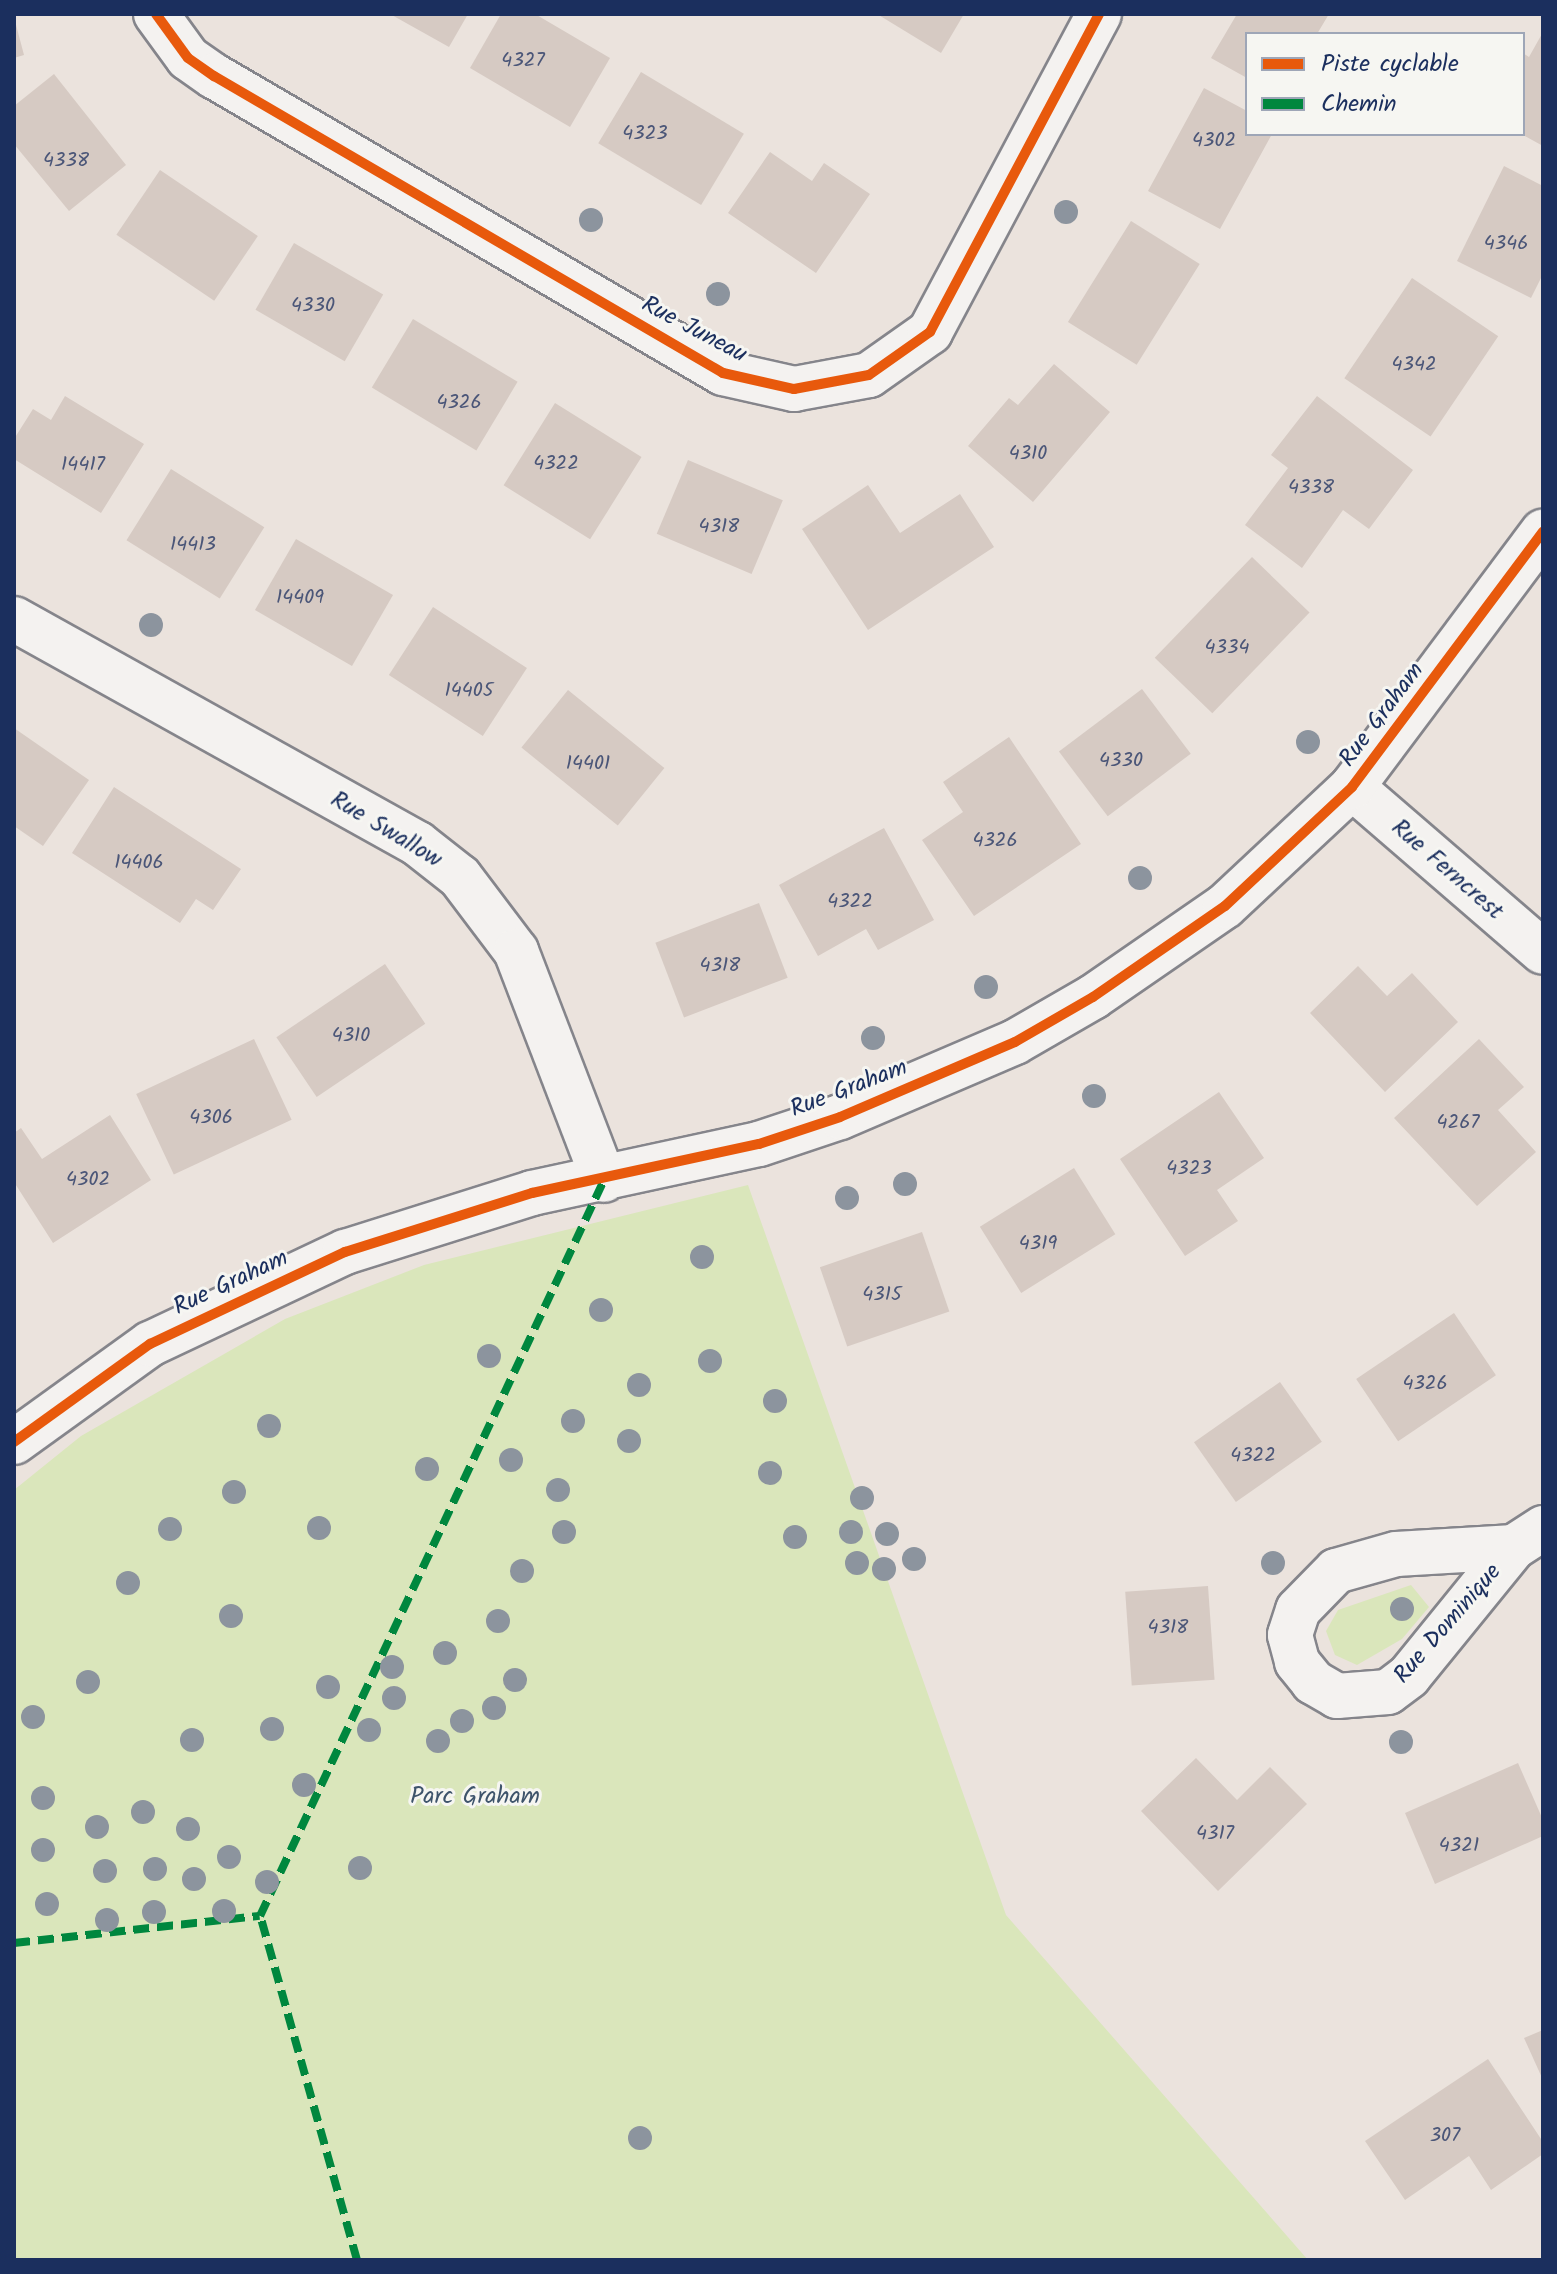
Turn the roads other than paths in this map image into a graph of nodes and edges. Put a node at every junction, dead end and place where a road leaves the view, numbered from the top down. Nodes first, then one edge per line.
1 (156, 14) edge
2 (1099, 14) edge
3 (1543, 532) edge
4 (14, 619) edge
5 (1352, 787) junction
6 (1543, 952) edge
7 (604, 1180) junction
8 (14, 1442) edge
9 (1529, 1538) edge

1 - 2 street, Rue Juneau
3 - 5 street, Rue Graham
4 - 7 street, Rue Swallow
5 - 6 street, Rue Ferncrest
5 - 7 street, Rue Graham
7 - 8 street, Rue Graham
9 - 9 street, Rue Dominique

